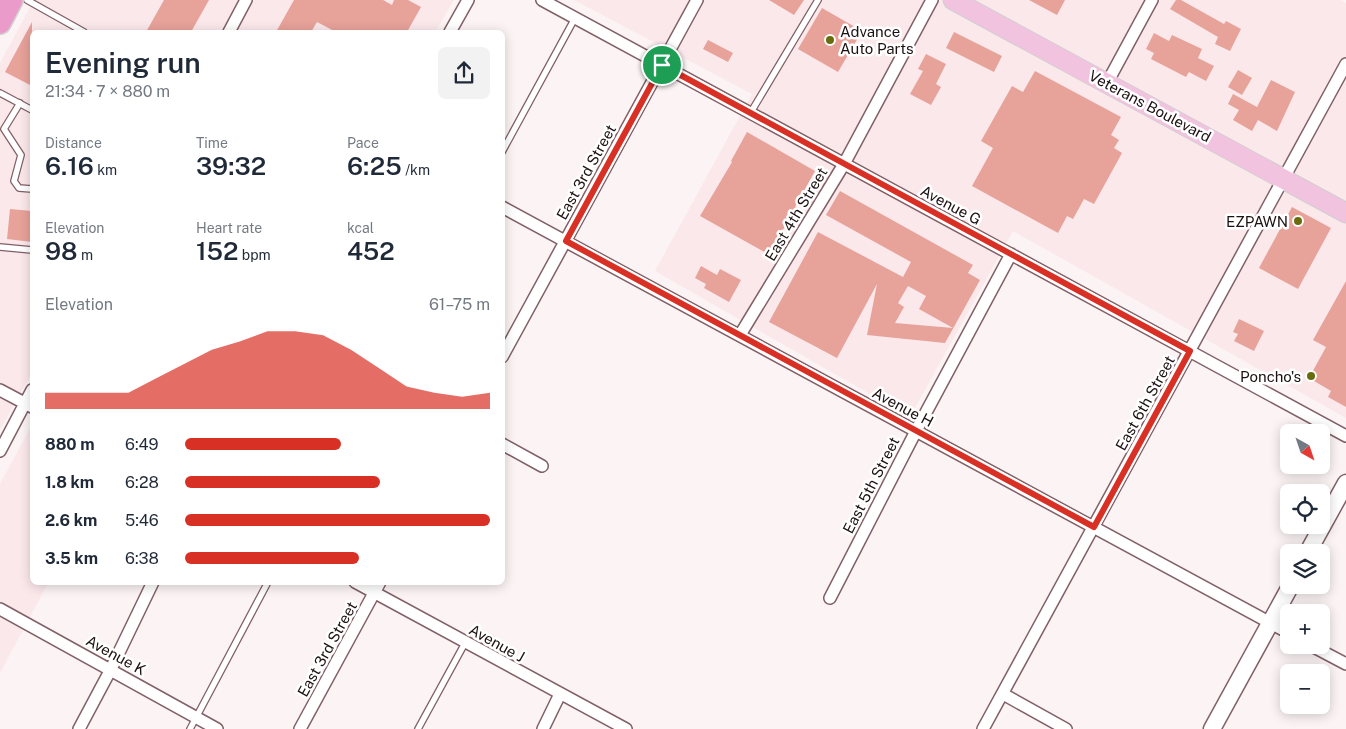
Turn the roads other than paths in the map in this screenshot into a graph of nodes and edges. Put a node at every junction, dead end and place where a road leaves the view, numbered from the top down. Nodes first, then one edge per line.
1 (12, 0) edge
2 (27, 0) edge
3 (246, 0) edge
4 (468, 0) edge
5 (542, 0) edge
6 (697, 0) edge
7 (818, 0) edge
8 (932, 0) edge
9 (953, 0) edge
10 (1152, 0) edge
11 (575, 18) junction
12 (0, 23) edge
13 (80, 30) edge
14 (230, 30) edge
15 (451, 30) edge
16 (1346, 64) edge
17 (662, 65) junction
18 (1107, 83) junction
19 (0, 93) edge
20 (20, 103) junction
21 (30, 109) edge
22 (751, 112) junction
23 (505, 146) edge
24 (844, 164) junction
25 (1284, 179) junction
26 (30, 189) edge
27 (505, 209) edge
28 (1346, 213) edge
29 (566, 241) junction
30 (0, 246) edge
31 (30, 250) edge
32 (1011, 254) junction
33 (740, 335) junction
34 (1190, 351) junction
35 (505, 352) edge
36 (0, 390) edge
37 (29, 405) edge
38 (916, 431) junction
39 (1346, 436) edge
40 (505, 446) edge
41 (0, 451) edge
42 (542, 466) dead end
43 (1346, 483) edge
44 (1094, 527) junction
45 (1312, 544) edge
46 (153, 585) edge
47 (266, 585) edge
48 (360, 585) edge
49 (378, 585) edge
50 (374, 593) junction
51 (1285, 594) edge
52 (830, 598) dead end
53 (0, 609) edge
54 (1270, 623) junction
55 (1280, 629) edge
56 (465, 643) junction
57 (1327, 654) edge
58 (1346, 664) edge
59 (111, 669) junction
60 (560, 694) junction
61 (1003, 694) junction
62 (196, 717) junction
63 (79, 729) edge
64 (190, 729) edge
65 (217, 729) edge
66 (300, 729) edge
67 (418, 729) edge
68 (543, 729) edge
69 (626, 729) edge
70 (983, 729) edge
71 (1066, 729) edge
72 (1212, 729) edge

1 - 12 highway
2 - 13 lane
3 - 14 street
4 - 15 street
5 - 11 street, Avenue G
6 - 17 street, East 3rd Street
7 - 22 lane
8 - 24 street, East 4th Street
9 - 18 main road, Veterans Boulevard
10 - 18 street
11 - 17 street, Avenue G
11 - 23 lane
16 - 25 street, East 6th Street
17 - 22 street, Avenue G
17 - 29 street, East 3rd Street
18 - 25 main road, Veterans Boulevard
19 - 20 lane
20 - 21 lane
20 - 26 lane
22 - 24 street, Avenue G
24 - 32 street, Avenue G
24 - 33 street, East 4th Street
25 - 28 main road, Veterans Boulevard
25 - 34 street, East 6th Street
27 - 29 street, Avenue H
29 - 33 street, Avenue H
29 - 35 street, East 3rd Street
30 - 31 lane
32 - 34 street, Avenue G
32 - 38 street, East 5th Street
33 - 38 street, Avenue H
34 - 39 street, Avenue G
34 - 44 street, East 6th Street
36 - 37 street
37 - 41 street
38 - 44 street, Avenue H
38 - 52 street, East 5th Street
40 - 42 street
43 - 45 street
44 - 54 street, Avenue H
44 - 61 street, East 6th Street
46 - 59 street
47 - 62 lane
48 - 50 street, Avenue J
49 - 50 street, East 3rd Street
50 - 56 street, Avenue J
50 - 66 street, East 3rd Street
51 - 54 street
53 - 59 street, Avenue K
54 - 55 street, Avenue H
54 - 72 street
56 - 60 street, Avenue J
56 - 67 lane
57 - 58 street
59 - 62 street, Avenue K
59 - 63 street
60 - 68 street
60 - 69 street, Avenue J
61 - 70 street, East 6th Street
61 - 71 street
62 - 64 lane
62 - 65 street, Avenue K

